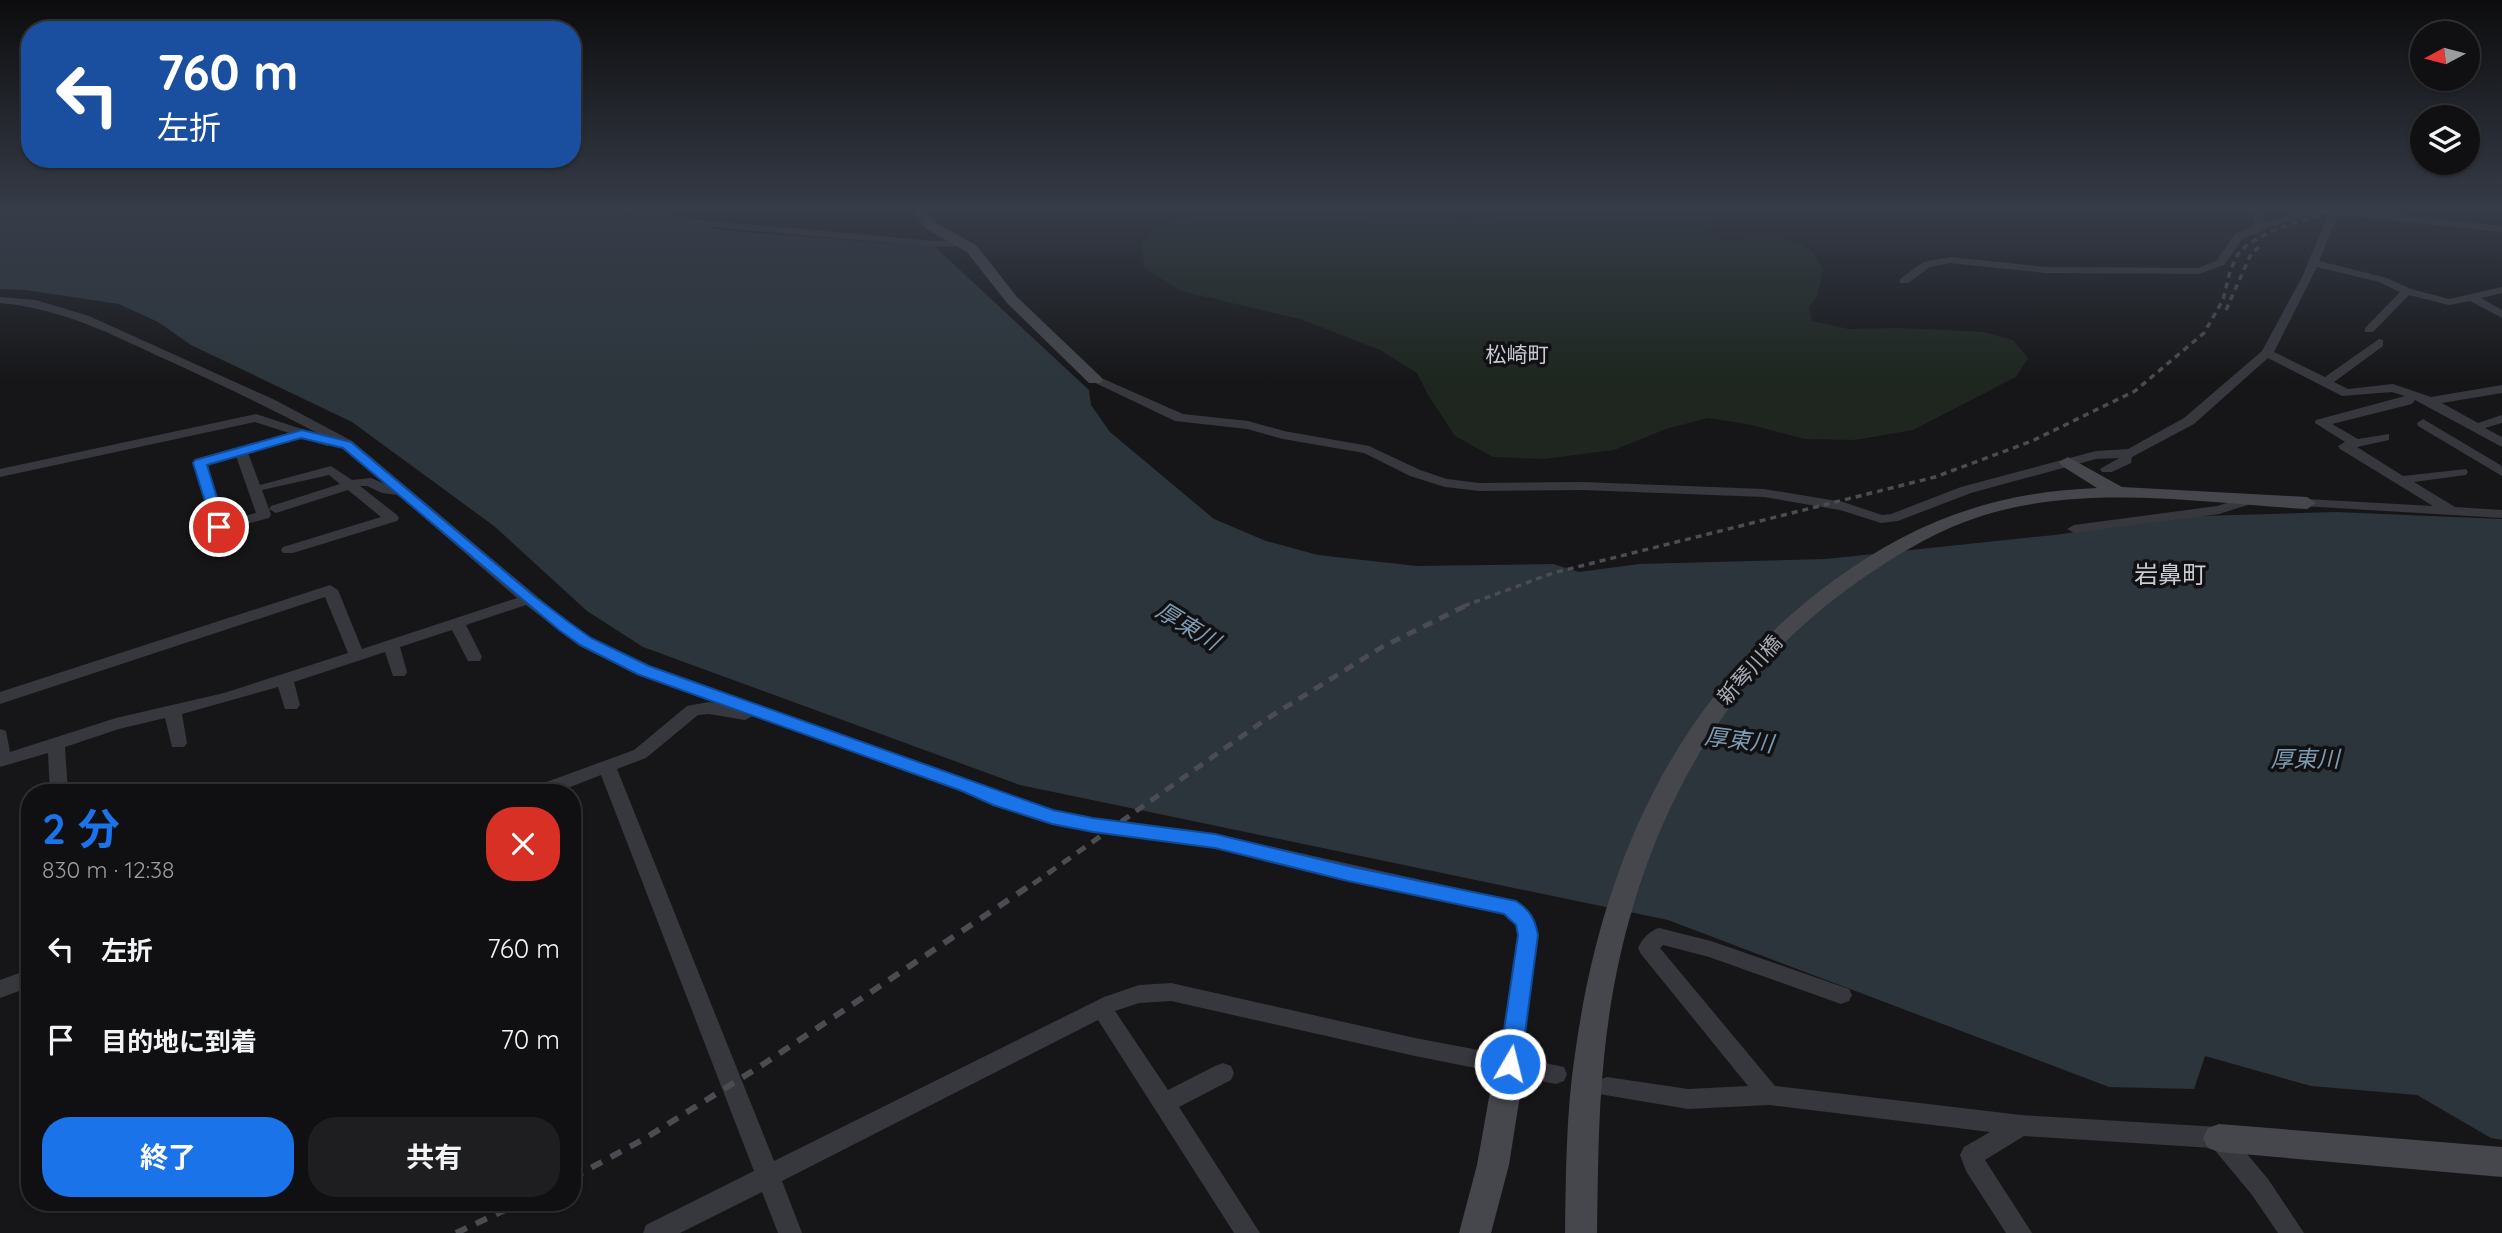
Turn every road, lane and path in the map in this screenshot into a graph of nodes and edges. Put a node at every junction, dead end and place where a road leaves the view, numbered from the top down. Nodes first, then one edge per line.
1 (985, 266) edge
2 (1925, 266) edge
3 (2004, 266) edge
4 (2213, 266) edge
5 (2311, 266) edge
6 (2327, 266) edge
7 (1904, 281) dead end
8 (2502, 290) edge
9 (2407, 291) junction
10 (2473, 298) junction
11 (0, 300) edge
12 (0, 307) edge
13 (70, 312) junction
14 (2502, 315) edge
15 (2369, 330) dead end
16 (2379, 343) dead end
17 (2267, 352) junction
18 (1095, 380) joint
19 (2325, 383) junction
20 (2502, 389) edge
21 (2413, 395) junction
22 (2430, 401) junction
23 (2502, 419) edge
24 (2423, 423) dead end
25 (2484, 424) dead end
26 (302, 434) junction
27 (2384, 437) dead end
28 (2500, 441) edge
29 (2356, 443) junction
30 (347, 444) junction
31 (241, 451) junction
32 (2125, 454) junction
33 (2502, 460) edge
34 (2485, 461) junction
35 (2068, 462) junction
36 (2107, 469) dead end
37 (2461, 472) dead end
38 (2502, 472) edge
39 (0, 473) edge
40 (2401, 480) junction
41 (352, 485) junction
42 (266, 487) dead end
43 (403, 491) junction
44 (2118, 493) junction
45 (2246, 501) junction
46 (2307, 503) joint
47 (276, 509) dead end
48 (2452, 511) junction
49 (2502, 514) edge
50 (2074, 529) dead end
51 (288, 550) dead end
52 (528, 599) junction
53 (457, 623) junction
54 (391, 645) junction
55 (357, 656) junction
56 (474, 657) dead end
57 (399, 672) dead end
58 (285, 679) junction
59 (0, 698) edge
60 (291, 705) dead end
61 (173, 712) junction
62 (765, 713) junction
63 (0, 735) edge
64 (178, 743) dead end
65 (56, 744) junction
66 (607, 767) junction
67 (58, 784) edge
68 (561, 784) edge
69 (21, 981) edge
70 (0, 989) edge
71 (1841, 995) dead end
72 (1102, 1009) junction
73 (1510, 1064) junction
74 (1223, 1073) dead end
75 (1556, 1074) dead end
76 (1607, 1087) dead end
77 (1769, 1095) junction
78 (1163, 1104) junction
79 (2021, 1125) junction
80 (2219, 1138) junction
81 (2502, 1162) edge
82 (767, 1176) junction
83 (655, 1233) edge
84 (790, 1233) edge
85 (1248, 1233) edge
86 (1475, 1233) edge
87 (1581, 1233) edge
88 (2020, 1233) edge
89 (2292, 1233) edge

1 - 18 street
2 - 7 street
3 - 4 street
5 - 17 street
6 - 9 street
8 - 10 street
9 - 10 street
9 - 15 street
10 - 14 street
11 - 13 street
12 - 13 street
13 - 30 street
16 - 19 street
17 - 19 street
17 - 32 street
18 - 35 street
19 - 21 street
20 - 22 street
21 - 22 street
21 - 29 street
22 - 28 street
23 - 25 street
24 - 34 street
26 - 30 street
26 - 31 street
26 - 39 street
27 - 29 street
29 - 40 street
30 - 43 street
31 - 31 street
32 - 35 street
32 - 36 street
33 - 34 street
34 - 38 street
35 - 44 street
37 - 40 street
40 - 48 street
41 - 42 street
41 - 43 street
41 - 47 street
41 - 51 street
43 - 52 street
44 - 45 street, 新琴川橋
44 - 87 street, 新琴川橋
45 - 46 street, 新琴川橋
45 - 50 street
46 - 48 street
48 - 49 street
52 - 53 street
52 - 62 street
53 - 54 street
53 - 56 street
54 - 55 street
54 - 57 street
55 - 58 street
55 - 59 street
58 - 60 street
58 - 61 street
61 - 64 street
61 - 65 street
62 - 66 street
62 - 73 street
63 - 65 street
65 - 67 street
66 - 68 street
66 - 82 street
69 - 70 street
71 - 77 street
72 - 73 street
72 - 78 street
72 - 82 street
73 - 75 street
73 - 86 street
74 - 78 street
76 - 77 street
77 - 79 street
78 - 85 street
79 - 80 street
79 - 88 street
80 - 81 street
80 - 89 street
82 - 83 street
82 - 84 street

